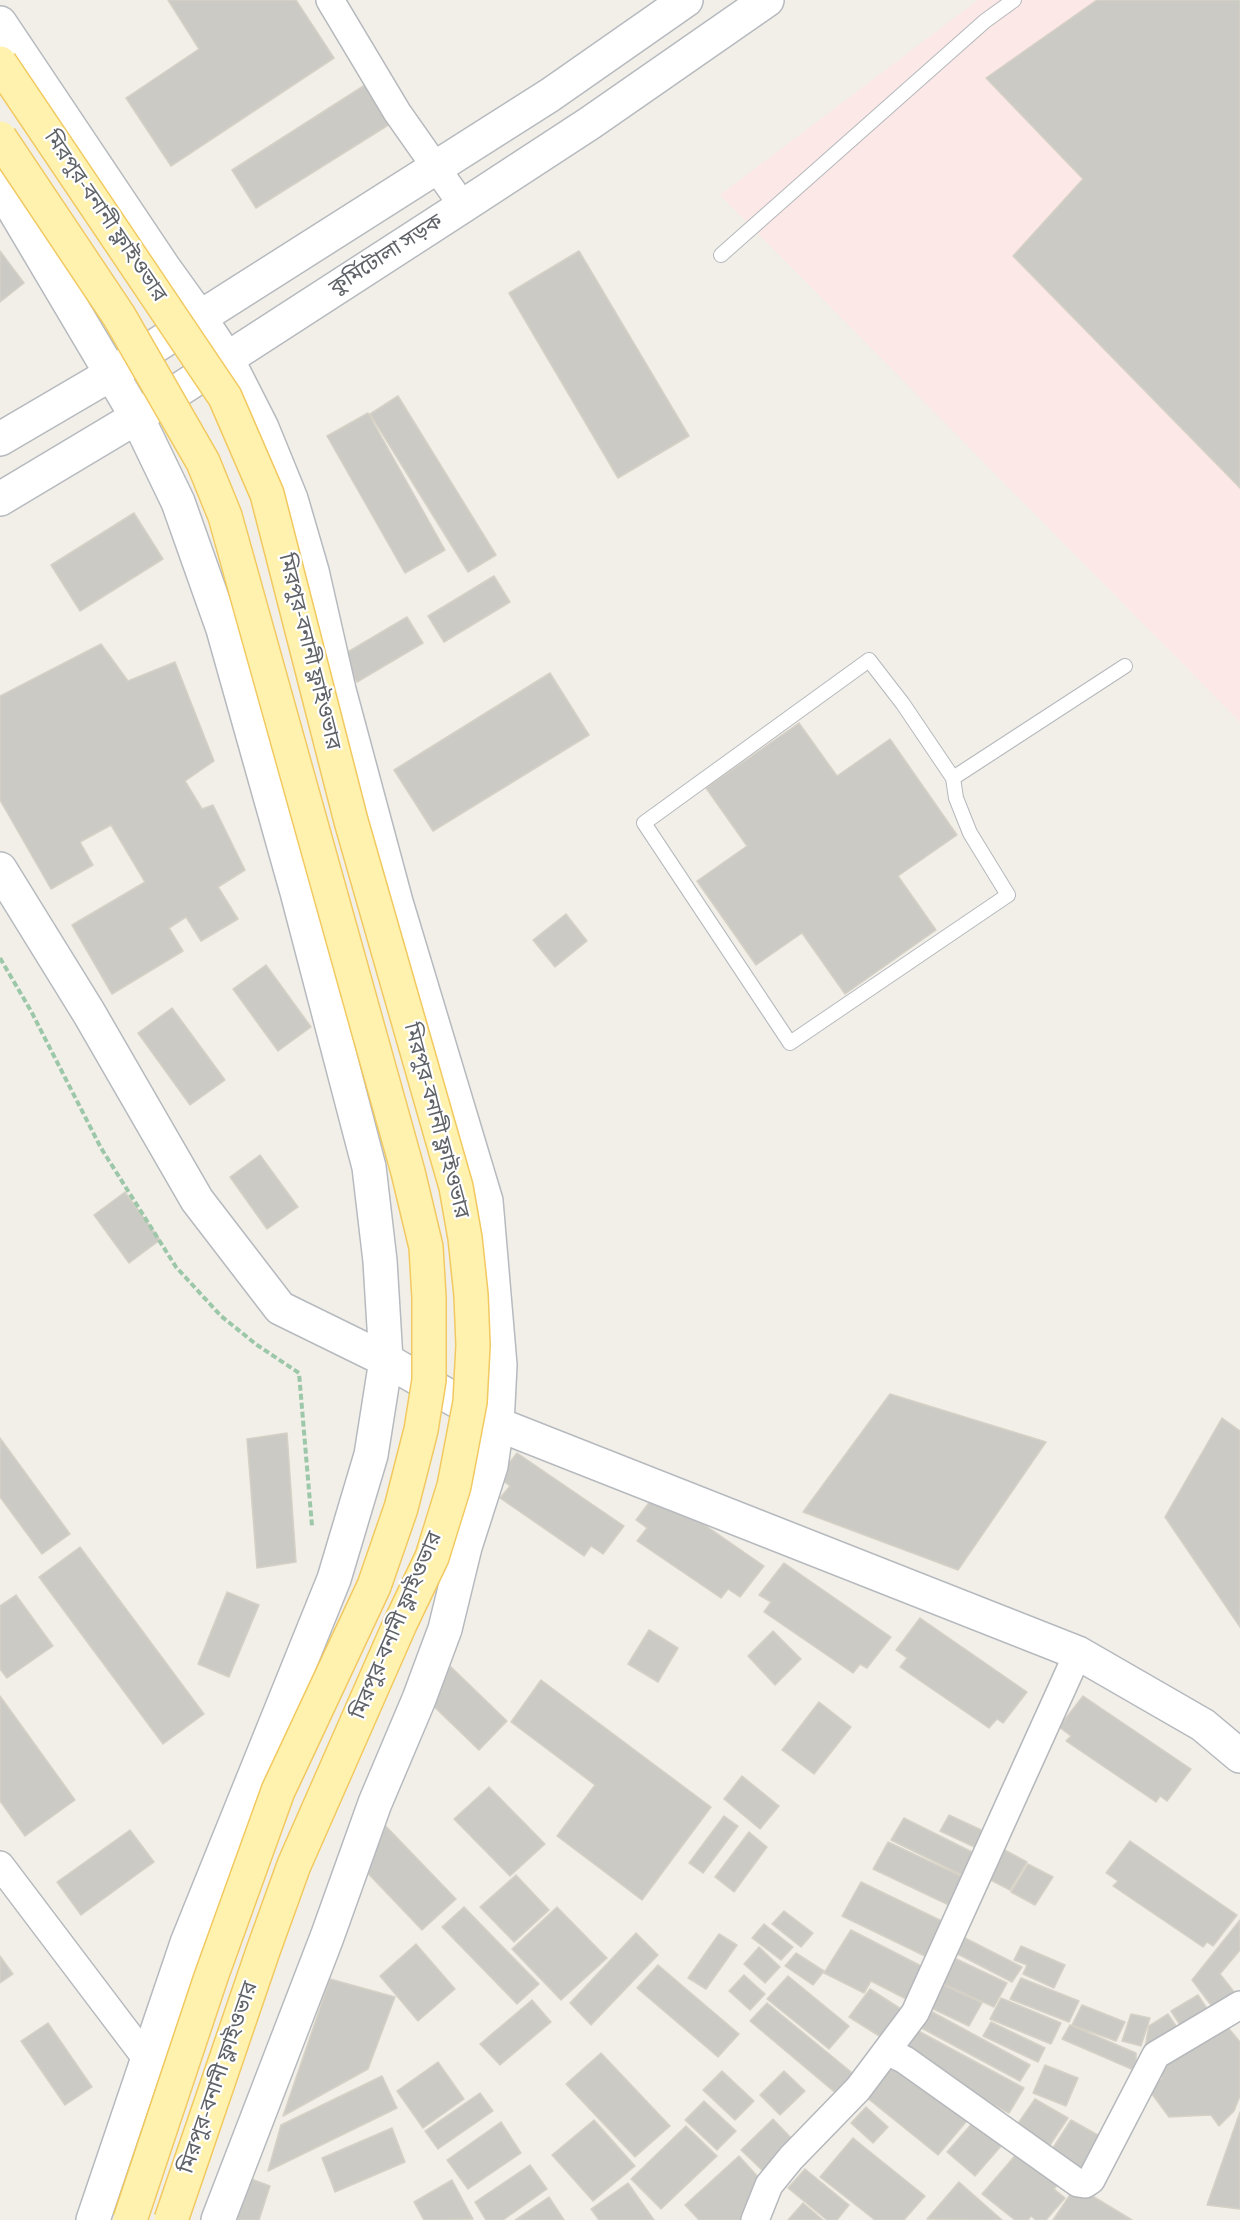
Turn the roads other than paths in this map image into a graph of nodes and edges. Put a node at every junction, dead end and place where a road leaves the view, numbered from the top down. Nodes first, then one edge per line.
1 (330, 0) edge
2 (686, 0) edge
3 (767, 0) edge
4 (1014, 0) edge
5 (0, 23) edge
6 (0, 63) edge
7 (0, 138) edge
8 (436, 168) junction
9 (0, 186) edge
10 (464, 206) junction
11 (721, 255) dead end
12 (200, 318) junction
13 (227, 359) junction
14 (111, 374) junction
15 (137, 417) junction
16 (0, 439) edge
17 (0, 499) edge
18 (1125, 666) dead end
19 (953, 778) junction
20 (0, 869) edge
21 (386, 1360) junction
22 (497, 1424) junction
23 (1078, 1653) junction
24 (1240, 1756) edge
25 (0, 1865) edge
26 (1240, 2005) edge
27 (887, 2051) junction
28 (146, 2058) junction
29 (93, 2220) edge
30 (130, 2220) edge
31 (171, 2220) edge
32 (218, 2220) edge
33 (755, 2220) edge

1 - 8 street
2 - 8 main road
3 - 10 main road, কুর্মিটোলা সড়ক
4 - 11 lane
5 - 12 main road
6 - 31 main road, মিরপুর-বনানী ফ্লাইওভার, bridge
7 - 30 main road, মিরপুর-বনানী ফ্লাইওভার, bridge
8 - 10 street
8 - 12 main road
9 - 14 main road
10 - 13 main road, কুর্মিটোলা সড়ক
12 - 13 main road
12 - 14 main road
13 - 15 main road, কুর্মিটোলা সড়ক
13 - 22 main road
14 - 15 main road
14 - 16 main road
15 - 17 main road, কুর্মিটোলা সড়ক
15 - 21 main road
18 - 19 lane
19 - 19 lane
20 - 21 main road
21 - 22 main road
21 - 28 main road
22 - 23 main road
22 - 32 main road
23 - 24 main road
23 - 27 street
25 - 28 street
26 - 27 street
27 - 33 street
28 - 29 main road

